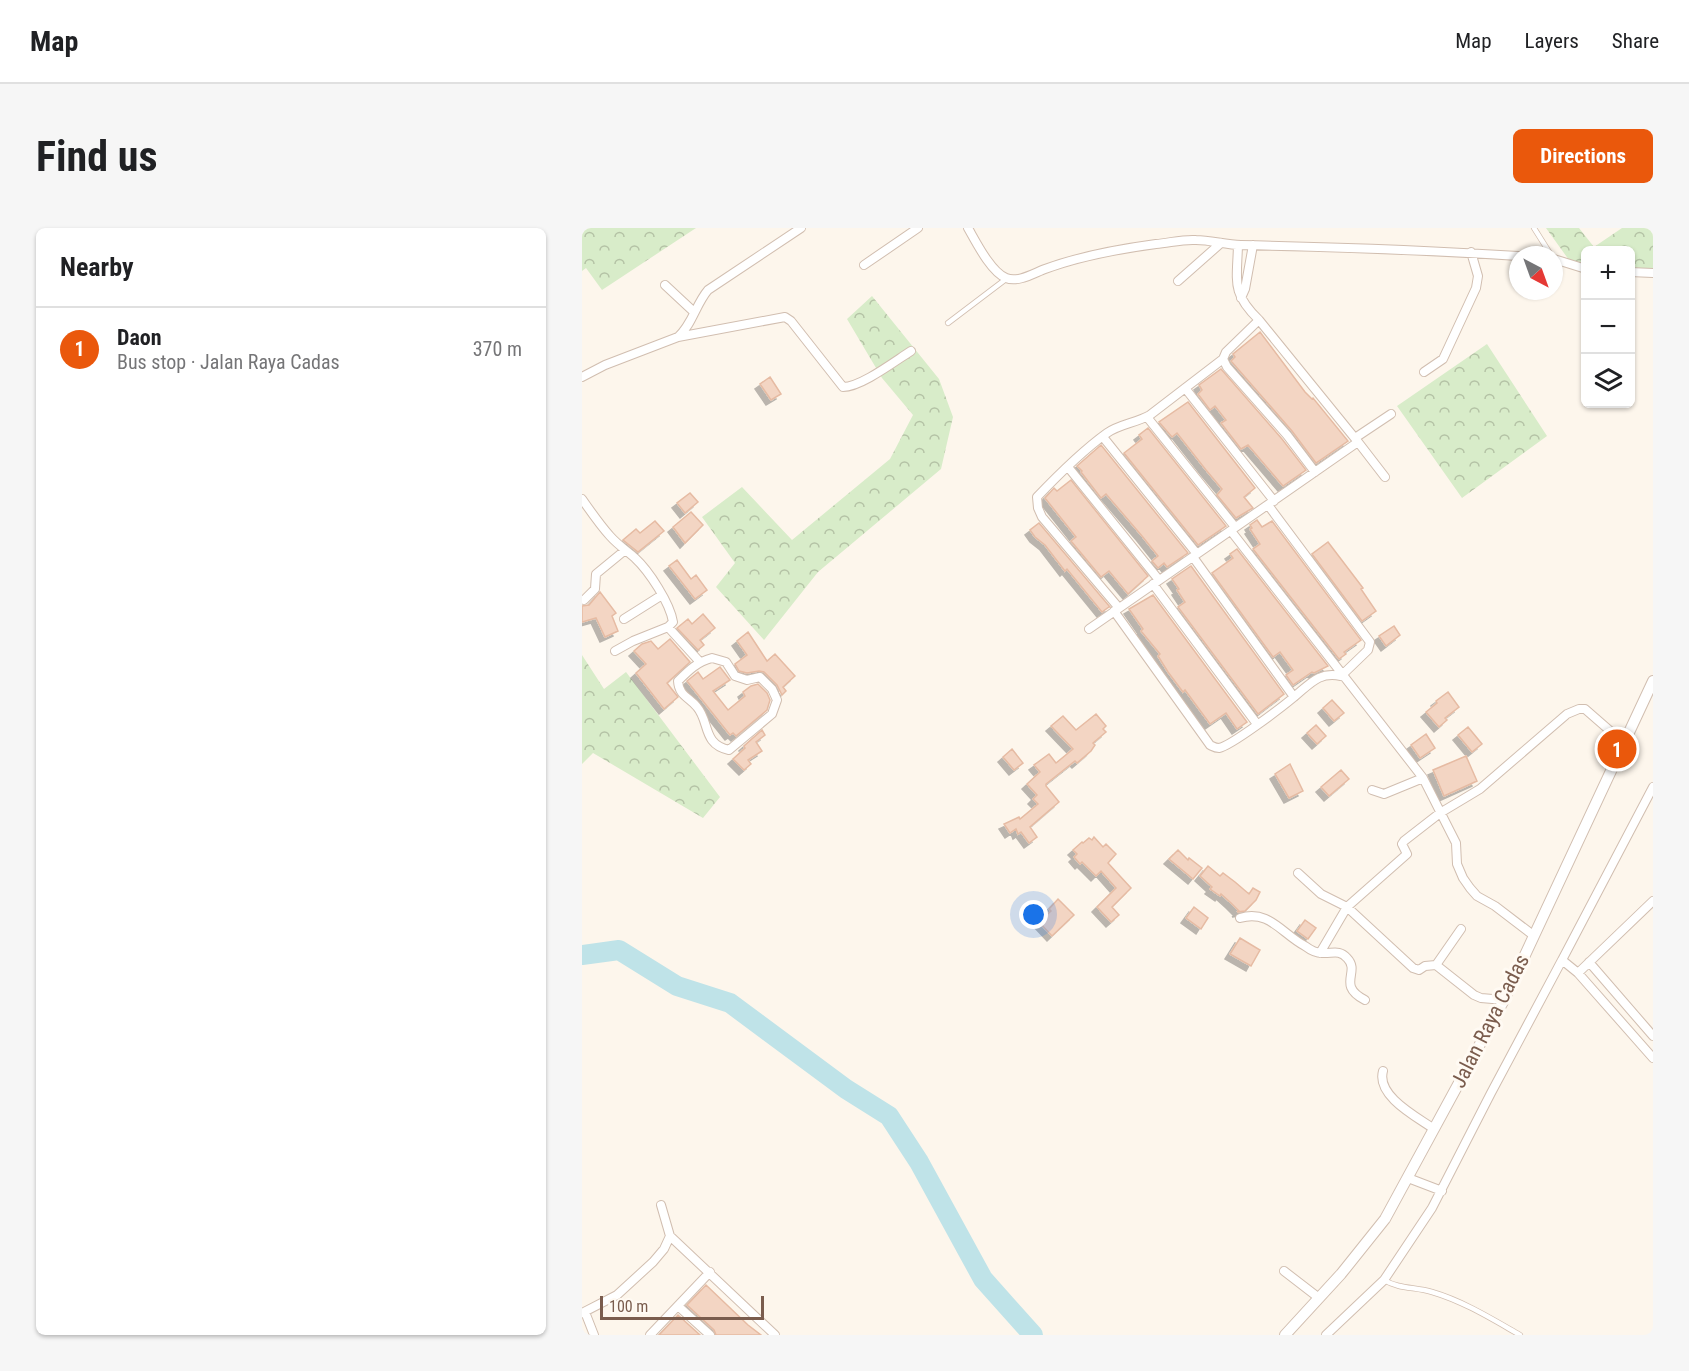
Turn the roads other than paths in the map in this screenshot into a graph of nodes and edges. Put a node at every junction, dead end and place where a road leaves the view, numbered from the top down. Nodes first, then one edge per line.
1 (801, 228) edge
2 (918, 228) edge
3 (968, 228) edge
4 (1534, 228) edge
5 (1221, 243) junction
6 (1253, 245) junction
7 (1238, 246) junction
8 (1545, 246) edge
9 (1472, 252) junction
10 (1509, 255) edge
11 (1563, 262) edge
12 (864, 265) dead end
13 (1581, 267) edge
14 (1635, 272) edge
15 (1653, 273) edge
16 (1007, 279) junction
17 (1178, 281) dead end
18 (665, 285) dead end
19 (1241, 298) junction
20 (694, 312) junction
21 (1259, 321) junction
22 (948, 323) dead end
23 (678, 337) junction
24 (911, 351) dead end
25 (1223, 359) junction
26 (1424, 372) dead end
27 (582, 376) edge
28 (1185, 388) junction
29 (1391, 414) dead end
30 (1147, 417) junction
31 (1102, 437) junction
32 (1357, 440) junction
33 (1068, 467) junction
34 (1315, 472) junction
35 (1385, 477) dead end
36 (582, 499) edge
37 (1271, 503) junction
38 (1233, 529) junction
39 (624, 550) junction
40 (1195, 555) junction
41 (1156, 582) junction
42 (662, 595) junction
43 (584, 600) dead end
44 (1117, 610) junction
45 (624, 619) dead end
46 (668, 627) junction
47 (1089, 629) dead end
48 (615, 651) dead end
49 (699, 661) junction
50 (1341, 676) junction
51 (1653, 681) edge
52 (1294, 697) junction
53 (1257, 724) junction
54 (1624, 743) junction
55 (1422, 778) junction
56 (1653, 787) edge
57 (1372, 790) dead end
58 (1440, 813) junction
59 (1298, 873) dead end
60 (1653, 901) edge
61 (1347, 908) junction
62 (1240, 918) dead end
63 (1461, 929) dead end
64 (1533, 934) junction
65 (1320, 953) junction
66 (1562, 960) junction
67 (1589, 962) junction
68 (1436, 965) junction
69 (1578, 973) junction
70 (1365, 1000) dead end
71 (1504, 1000) junction
72 (1653, 1036) edge
73 (1653, 1058) edge
74 (1383, 1071) dead end
75 (1434, 1129) junction
76 (1410, 1178) junction
77 (1439, 1190) junction
78 (661, 1205) dead end
79 (670, 1236) junction
80 (1284, 1271) dead end
81 (711, 1272) junction
82 (1384, 1280) junction
83 (1319, 1298) junction
84 (678, 1306) junction
85 (584, 1312) edge
86 (594, 1335) edge
87 (650, 1335) edge
88 (710, 1335) edge
89 (776, 1335) edge
90 (1285, 1335) edge
91 (1326, 1335) edge
92 (1520, 1335) edge

1 - 20 street
2 - 12 street
3 - 16 street
4 - 8 lane
5 - 7 street
5 - 16 street
5 - 17 street
6 - 7 street
6 - 9 street
6 - 19 street
7 - 19 street
9 - 10 street
9 - 26 street
11 - 13 street
14 - 15 street
16 - 22 lane
18 - 20 street
19 - 21 street
20 - 23 street
21 - 25 street
21 - 32 street
23 - 24 street
23 - 27 street
25 - 28 street
25 - 34 street
28 - 30 street
28 - 37 street
29 - 32 street
30 - 31 street
30 - 38 street
31 - 33 street
31 - 40 street
32 - 34 street
32 - 35 street
33 - 41 street
33 - 44 street
34 - 37 street
36 - 39 street
37 - 38 street
37 - 50 street
38 - 40 street
38 - 50 street
39 - 42 street
39 - 43 street
40 - 41 street
40 - 52 street
41 - 44 street
41 - 53 street
42 - 45 street
42 - 46 street
44 - 47 street
44 - 53 street
46 - 48 street
46 - 49 street
49 - 49 street
50 - 52 street
50 - 55 street
51 - 54 street, Jalan Raya Cadas
52 - 53 street
54 - 58 street
54 - 64 street, Jalan Raya Cadas
55 - 57 street
55 - 58 street
56 - 66 street
58 - 61 street
58 - 64 street
59 - 61 street
60 - 67 street
61 - 65 street
61 - 68 street
62 - 65 street
63 - 68 street
64 - 71 street, Jalan Raya Cadas
65 - 70 street
66 - 69 street
66 - 77 street
67 - 69 street
67 - 72 street
68 - 71 street
69 - 73 street
71 - 75 street, Jalan Raya Cadas
74 - 75 street
75 - 76 street, Jalan Raya Cadas
76 - 77 street
76 - 83 street, Jalan Raya Cadas
77 - 82 street
78 - 79 street
79 - 81 street
79 - 85 street
80 - 83 street
81 - 84 street
81 - 89 street
82 - 91 street
82 - 92 lane
83 - 90 street, Jalan Raya Cadas
84 - 87 street
84 - 88 street
85 - 86 street

